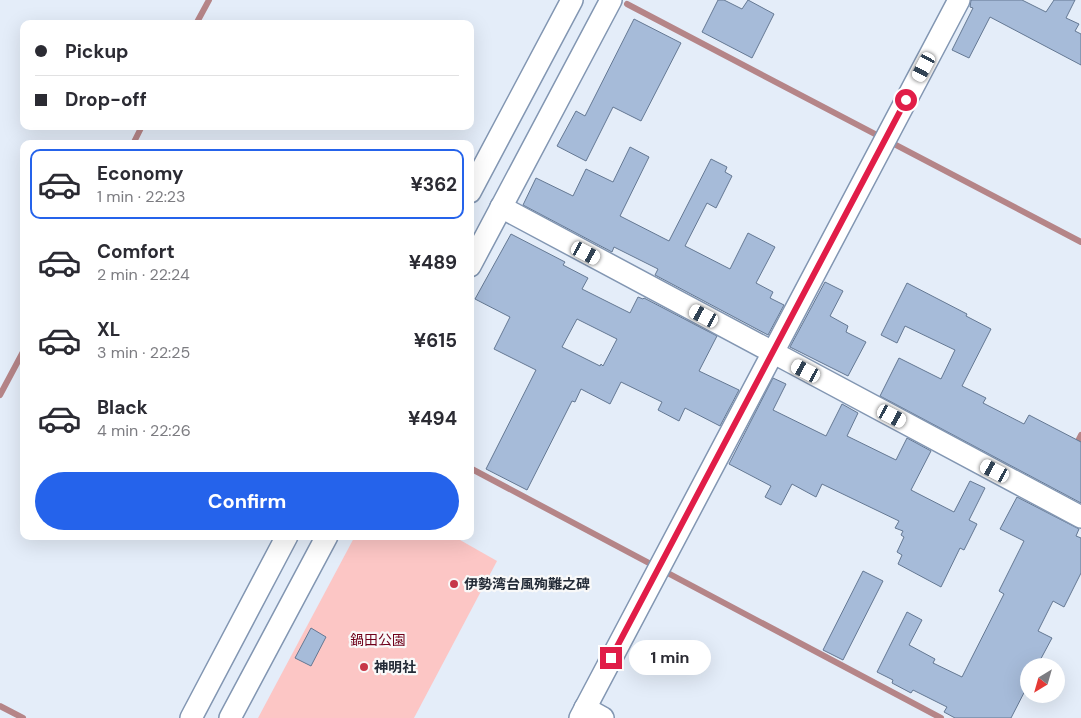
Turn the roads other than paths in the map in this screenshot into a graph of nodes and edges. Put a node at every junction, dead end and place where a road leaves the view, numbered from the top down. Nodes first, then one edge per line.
1 (572, 0) edge
2 (611, 0) edge
3 (959, 0) edge
4 (474, 184) edge
5 (501, 207) junction
6 (474, 258) edge
7 (772, 352) junction
8 (1081, 517) edge
9 (286, 540) edge
10 (325, 540) edge
11 (589, 715) edge
12 (191, 718) edge
13 (230, 718) edge

1 - 4 street
2 - 5 street
3 - 7 street
5 - 6 street
5 - 7 street
7 - 8 street
7 - 11 street
9 - 12 street
10 - 13 street

